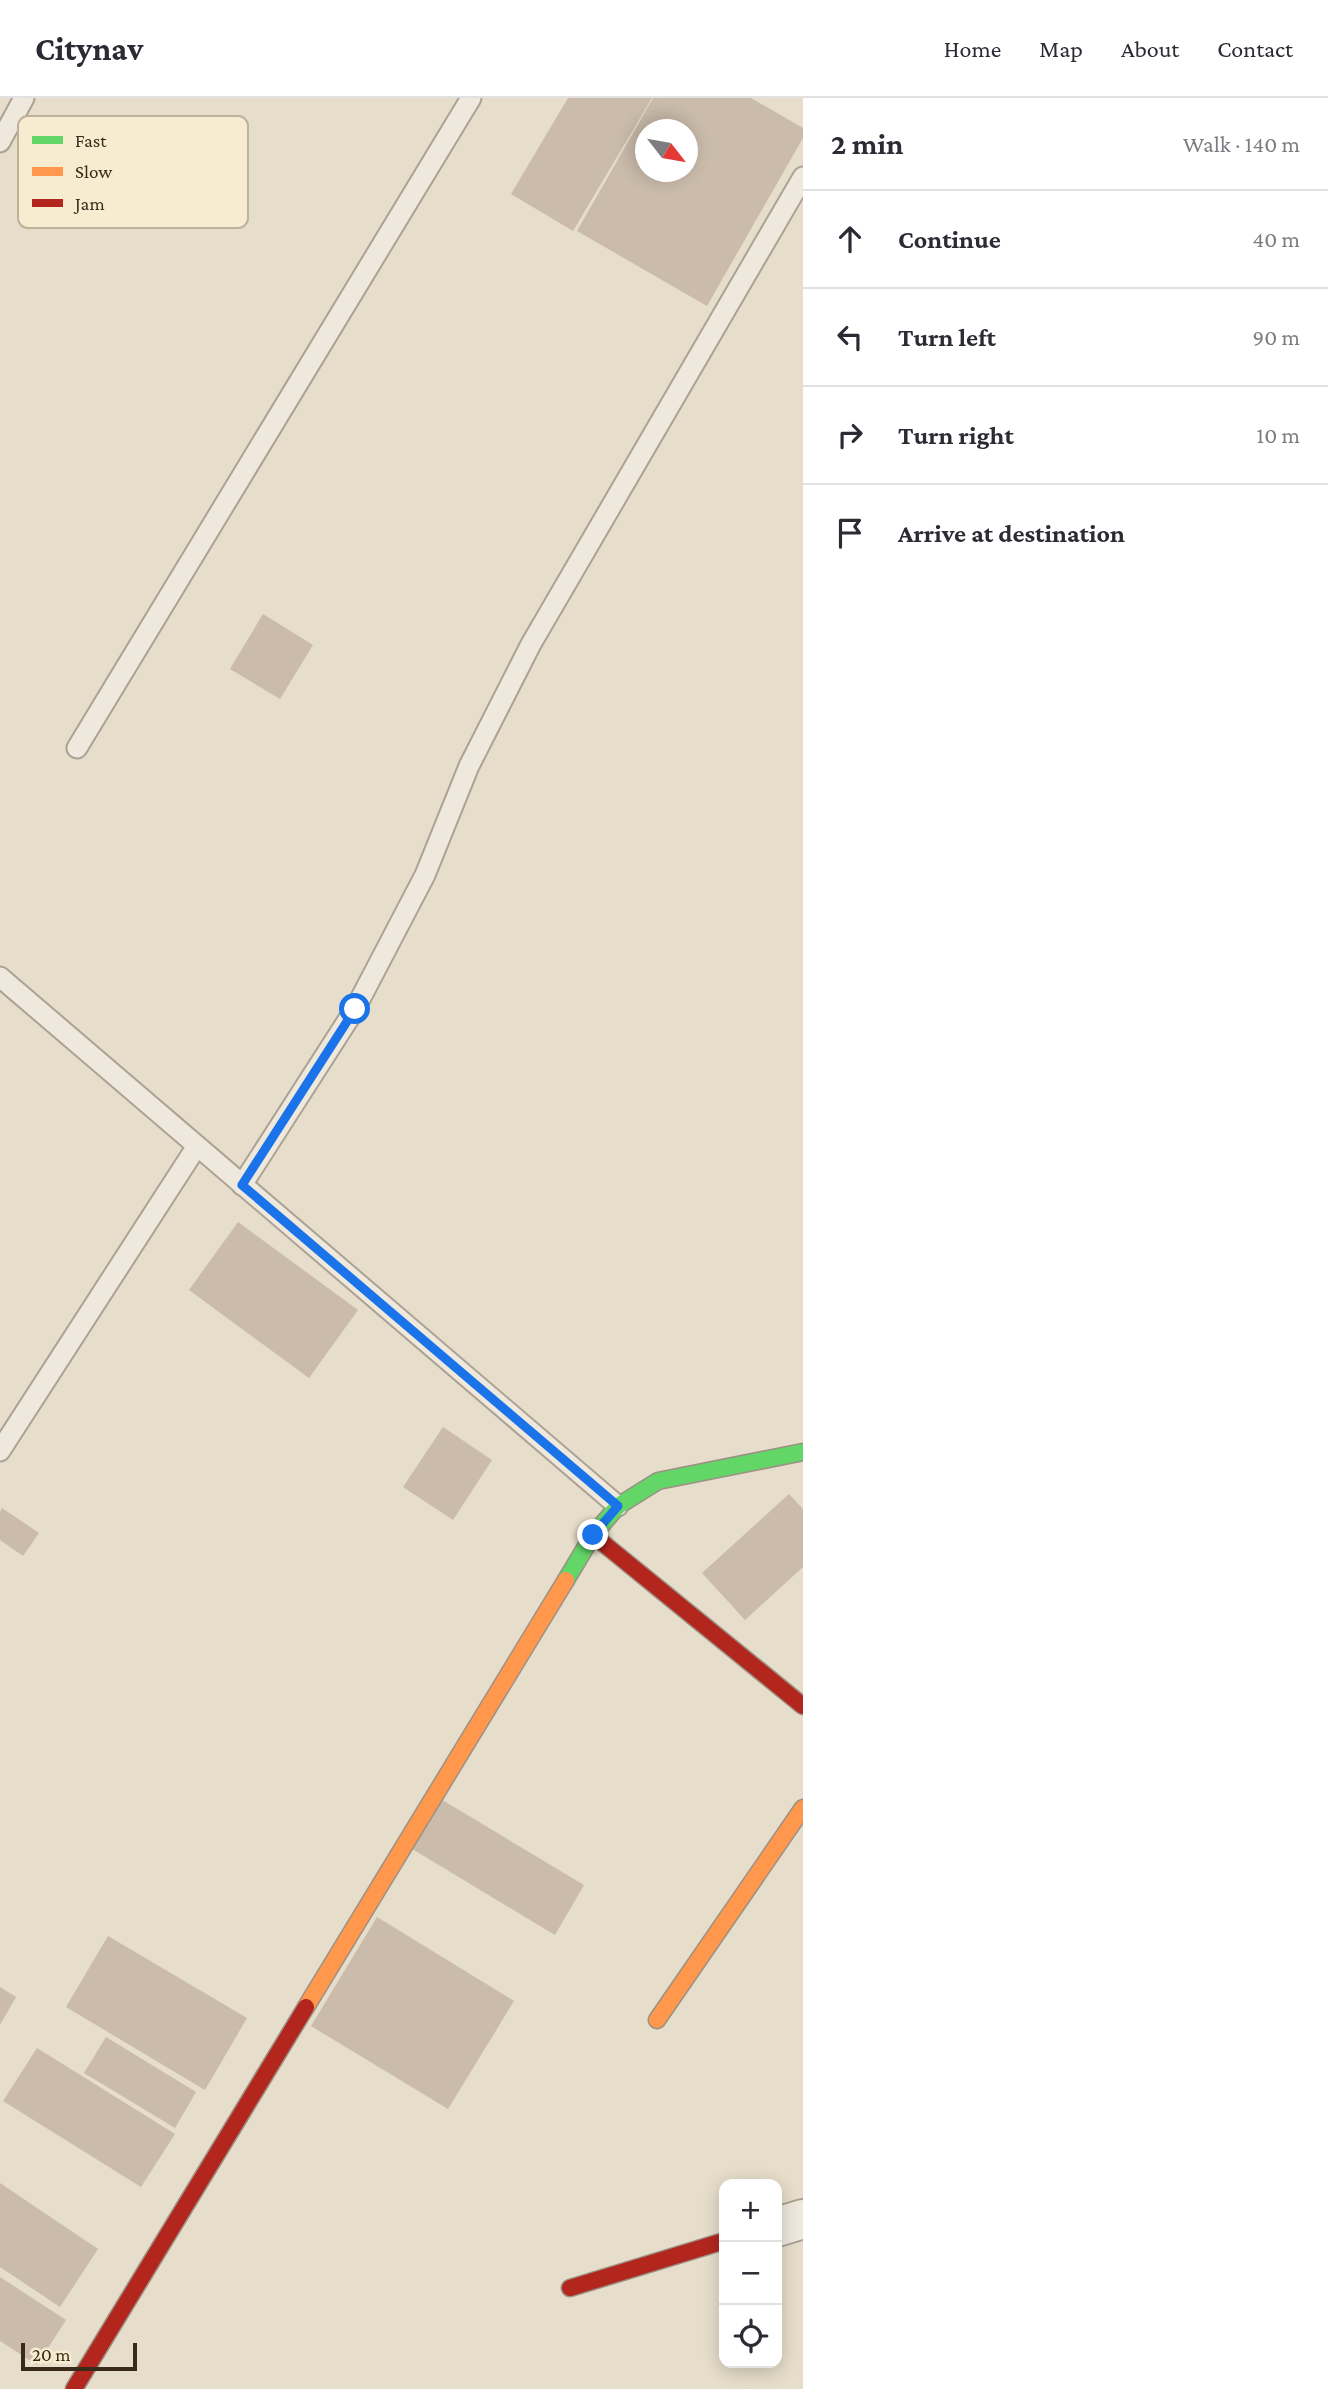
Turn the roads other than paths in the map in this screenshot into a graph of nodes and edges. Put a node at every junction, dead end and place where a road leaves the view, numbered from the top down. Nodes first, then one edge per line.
1 (24, 98) edge
2 (471, 98) edge
3 (0, 142) edge
4 (803, 177) edge
5 (77, 748) dead end
6 (0, 977) edge
7 (197, 1146) junction
8 (242, 1185) junction
9 (0, 1451) edge
10 (803, 1452) edge
11 (618, 1506) junction
12 (593, 1535) junction
13 (803, 1706) edge
14 (803, 1808) edge
15 (657, 2020) dead end
16 (803, 2219) edge
17 (782, 2225) edge
18 (721, 2242) edge
19 (570, 2288) dead end
20 (75, 2389) edge

1 - 3 lane
2 - 5 lane
4 - 8 lane
6 - 7 lane
7 - 8 lane
7 - 9 lane
8 - 11 lane
10 - 11 street
11 - 12 street
12 - 13 street
12 - 20 street
14 - 15 street
16 - 17 street
18 - 19 street

